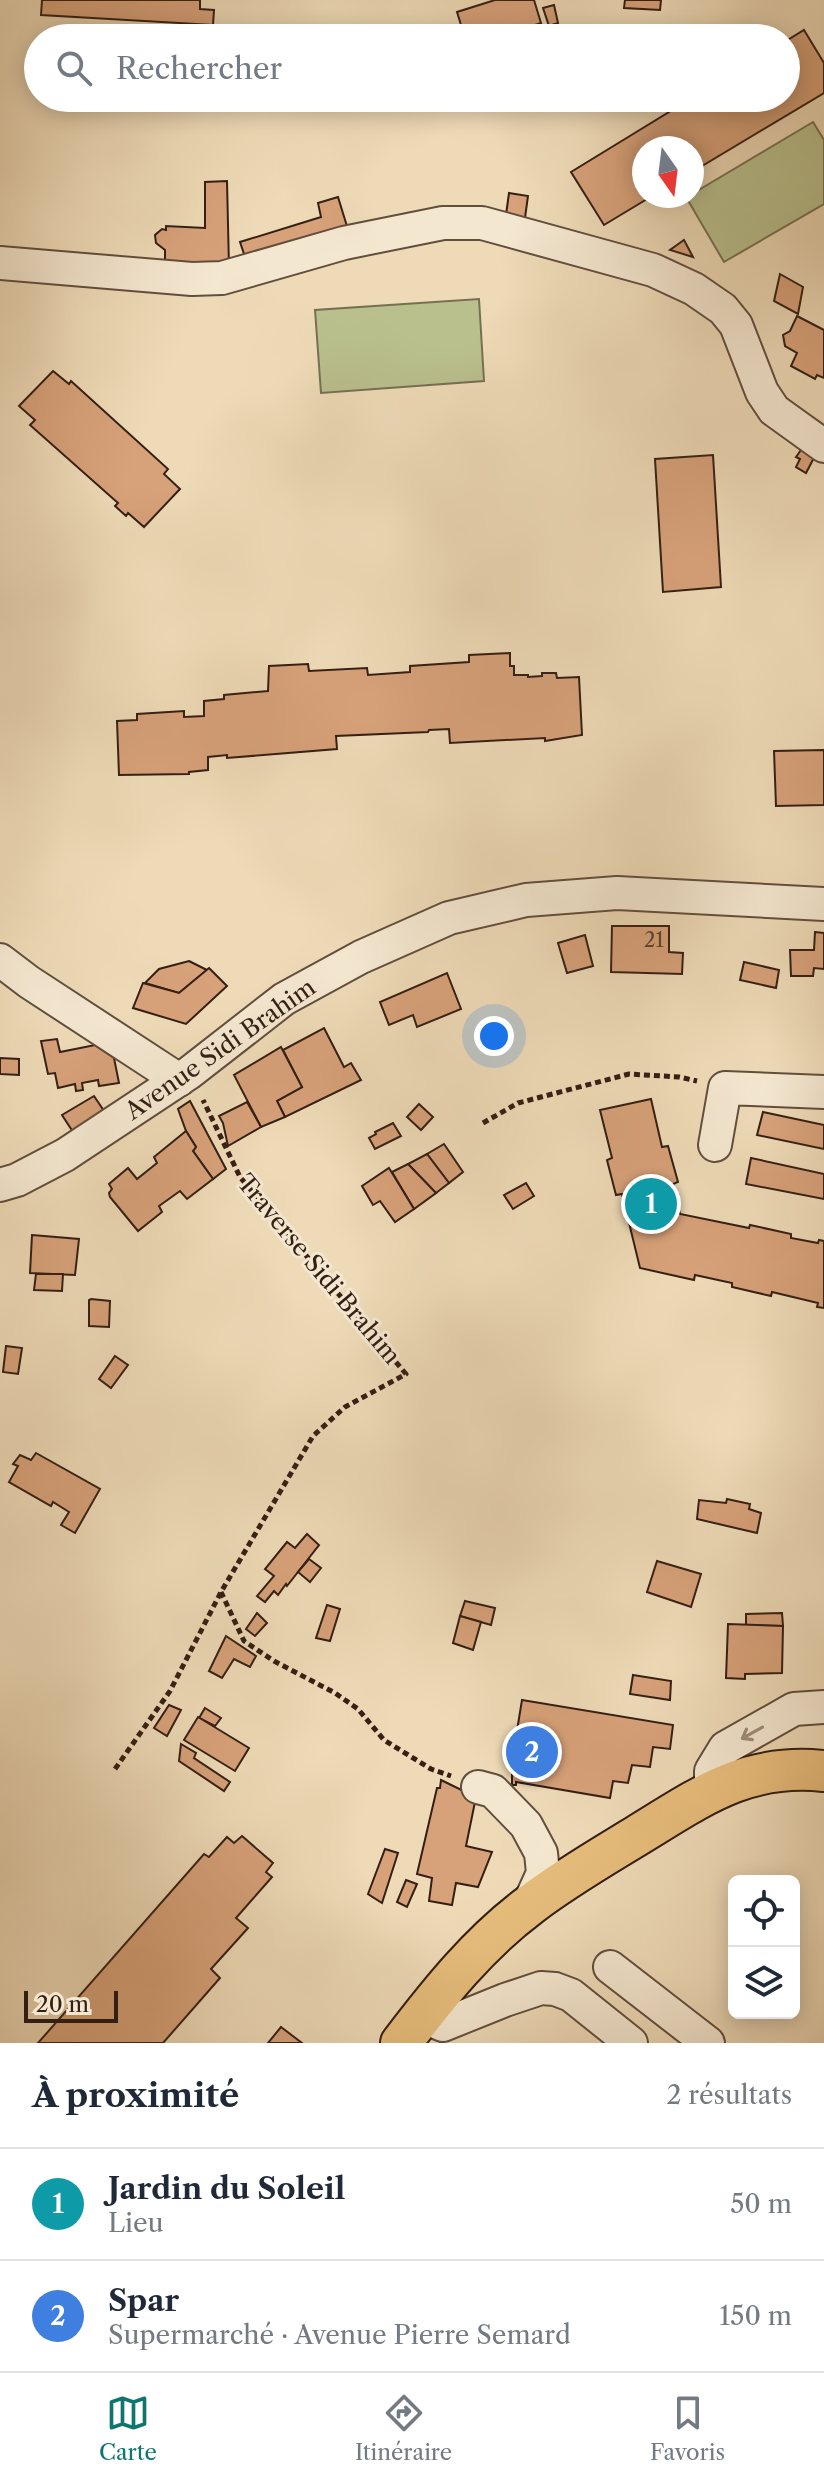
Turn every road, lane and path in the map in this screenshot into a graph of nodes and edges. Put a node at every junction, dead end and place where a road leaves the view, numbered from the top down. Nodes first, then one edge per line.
1 (0, 263) edge
2 (824, 446) edge
3 (824, 904) edge
4 (0, 960) edge
5 (184, 1076) junction
6 (725, 1088) junction
7 (824, 1092) edge
8 (483, 1123) dead end
9 (715, 1145) dead end
10 (0, 1185) edge
11 (221, 1592) junction
12 (824, 1707) edge
13 (115, 1769) dead end
14 (824, 1771) edge
15 (478, 1787) joint
16 (711, 1792) junction
17 (528, 1906) junction
18 (610, 1967) dead end
19 (478, 2013) junction
20 (411, 2030) edge
21 (465, 2043) edge
22 (631, 2043) edge
23 (708, 2043) edge

1 - 2 street
3 - 5 street, Avenue Sidi Brahim
4 - 5 street
5 - 10 street, Avenue Sidi Brahim
5 - 11 path, Traverse Sidi Brahim
6 - 7 street
6 - 8 path
6 - 9 street
11 - 13 path, Traverse Sidi Brahim
11 - 15 path
12 -> 16 street
14 - 16 main road
15 - 17 street
16 - 17 main road
17 - 20 main road
18 - 23 street
19 - 20 street
19 - 21 street
19 - 22 street

